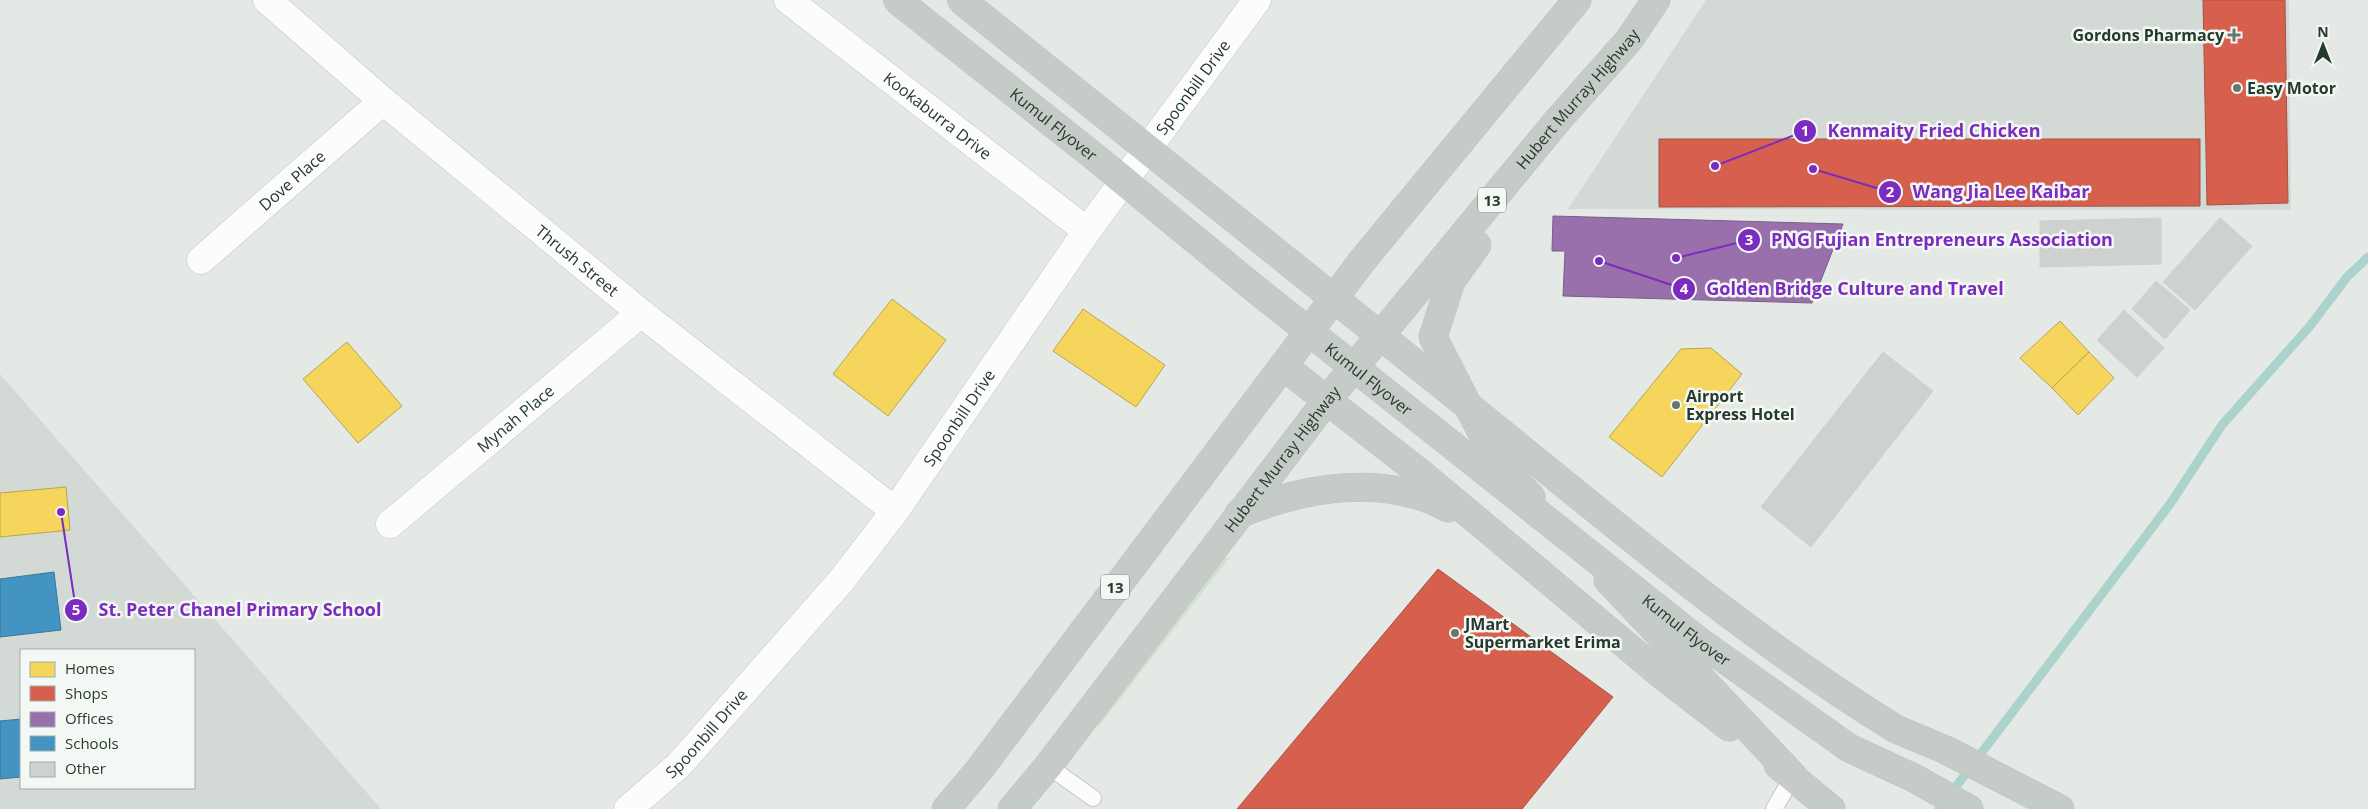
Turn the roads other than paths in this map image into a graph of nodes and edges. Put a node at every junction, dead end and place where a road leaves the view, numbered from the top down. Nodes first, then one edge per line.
1 (267, 0) edge
2 (788, 0) edge
3 (897, 0) edge
4 (961, 0) edge
5 (1257, 0) edge
6 (1577, 0) edge
7 (1656, 0) edge
8 (383, 100) junction
9 (1558, 120) junction
10 (1087, 231) junction
11 (201, 260) dead end
12 (641, 313) junction
13 (1283, 366) junction
14 (1327, 400) junction
15 (895, 512) junction
16 (1238, 515) junction
17 (390, 524) dead end
18 (1494, 533) junction
19 (1048, 766) junction
20 (1793, 776) junction
21 (1093, 798) dead end
22 (628, 809) edge
23 (946, 809) edge
24 (1012, 809) edge
25 (1774, 809) edge
26 (1831, 809) edge
27 (1969, 809) edge
28 (2060, 809) edge

1 - 8 street, Thrush Street
2 - 10 street, Kookaburra Drive
3 - 27 highway, Kumul Flyover, bridge
4 - 28 highway, bridge
5 - 10 street, Spoonbill Drive
6 - 13 highway, 13
7 - 9 highway, Hubert Murray Highway / 13
8 - 11 street, Dove Place
8 - 12 street, Thrush Street
9 - 14 highway, Hubert Murray Highway / 13
9 - 20 highway
10 - 15 street, Spoonbill Drive
12 - 15 street, Thrush Street
12 - 17 street, Mynah Place
13 - 14 highway
13 - 23 highway, 13
14 - 16 highway, Hubert Murray Highway / 13
14 - 18 highway
15 - 22 street, Spoonbill Drive
16 - 18 highway
16 - 19 highway, Hubert Murray Highway / 13
18 - 20 highway
19 - 21 lane
19 - 24 highway, Hubert Murray Highway / 13
20 - 25 lane
20 - 26 highway

